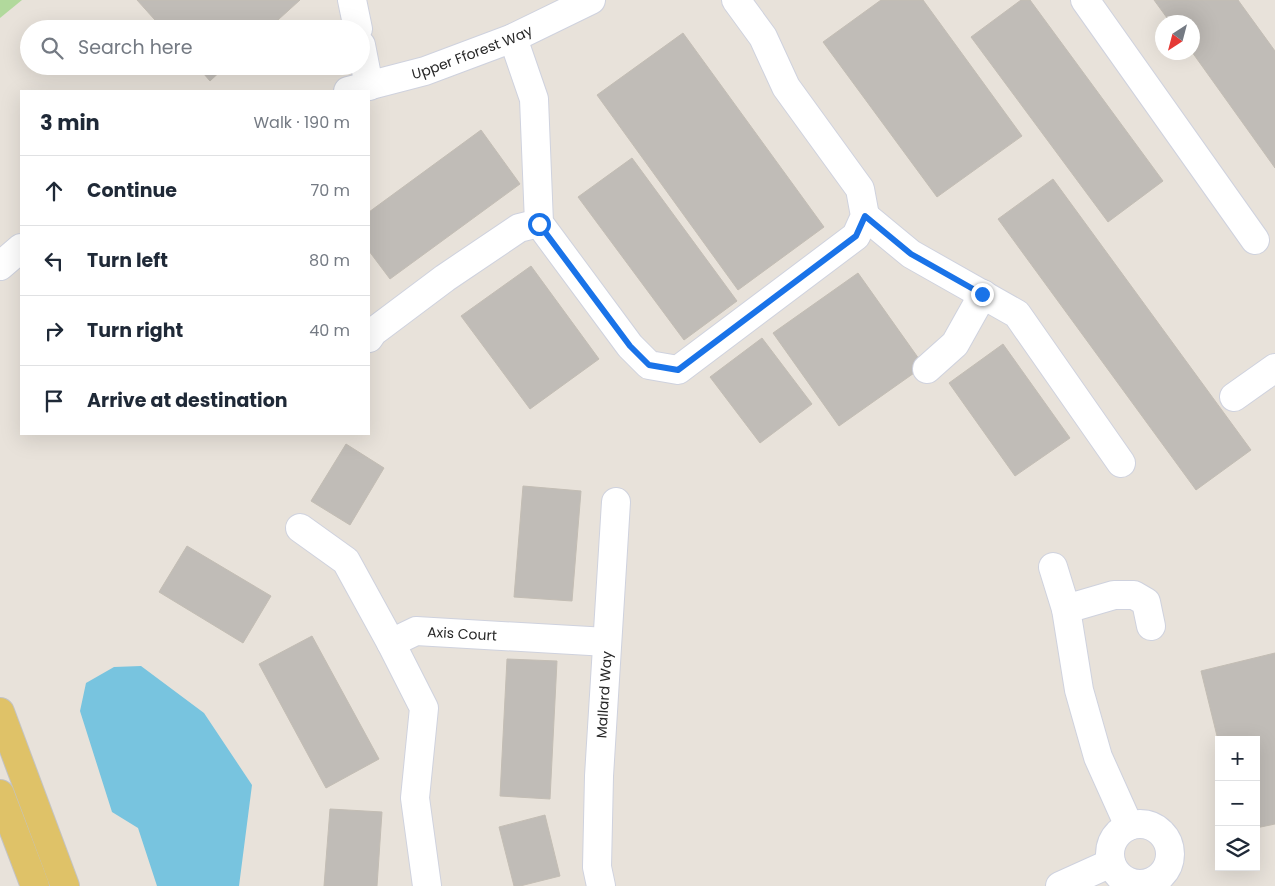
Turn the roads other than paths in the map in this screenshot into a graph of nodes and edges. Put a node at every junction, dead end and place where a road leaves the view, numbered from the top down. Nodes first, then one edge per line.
1 (352, 0) edge
2 (591, 0) edge
3 (736, 0) edge
4 (1085, 0) edge
5 (356, 20) edge
6 (513, 38) junction
7 (359, 75) edge
8 (358, 88) edge
9 (865, 216) junction
10 (539, 224) junction
11 (1255, 240) dead end
12 (20, 249) edge
13 (0, 266) edge
14 (982, 294) junction
15 (370, 336) edge
16 (927, 369) dead end
17 (1274, 369) edge
18 (1234, 397) dead end
19 (1121, 463) dead end
20 (616, 502) dead end
21 (300, 528) dead end
22 (1053, 567) dead end
23 (1066, 609) junction
24 (1151, 626) dead end
25 (607, 642) junction
26 (391, 643) junction
27 (0, 712) edge
28 (0, 794) edge
29 (1129, 826) junction
30 (1112, 863) junction
31 (1144, 885) edge
32 (35, 886) edge
33 (65, 886) edge
34 (427, 886) edge
35 (601, 886) edge
36 (1060, 886) edge

1 - 5 street
2 - 6 street, Upper Fforest Way
3 - 9 street
4 - 11 street
6 - 8 street, Upper Fforest Way
6 - 10 street
7 - 8 street
9 - 10 street
9 - 14 street
10 - 15 street
12 - 13 street
14 - 16 street
14 - 19 street
17 - 18 street
20 - 25 street, Mallard Way
21 - 26 street
22 - 23 street
23 - 24 street
23 - 29 street
25 - 26 street, Axis Court
25 - 35 street, Mallard Way
26 - 34 street
27 - 33 main road
28 - 32 main road
29 - 30 street
29 - 31 street
30 - 31 street
30 - 36 street

